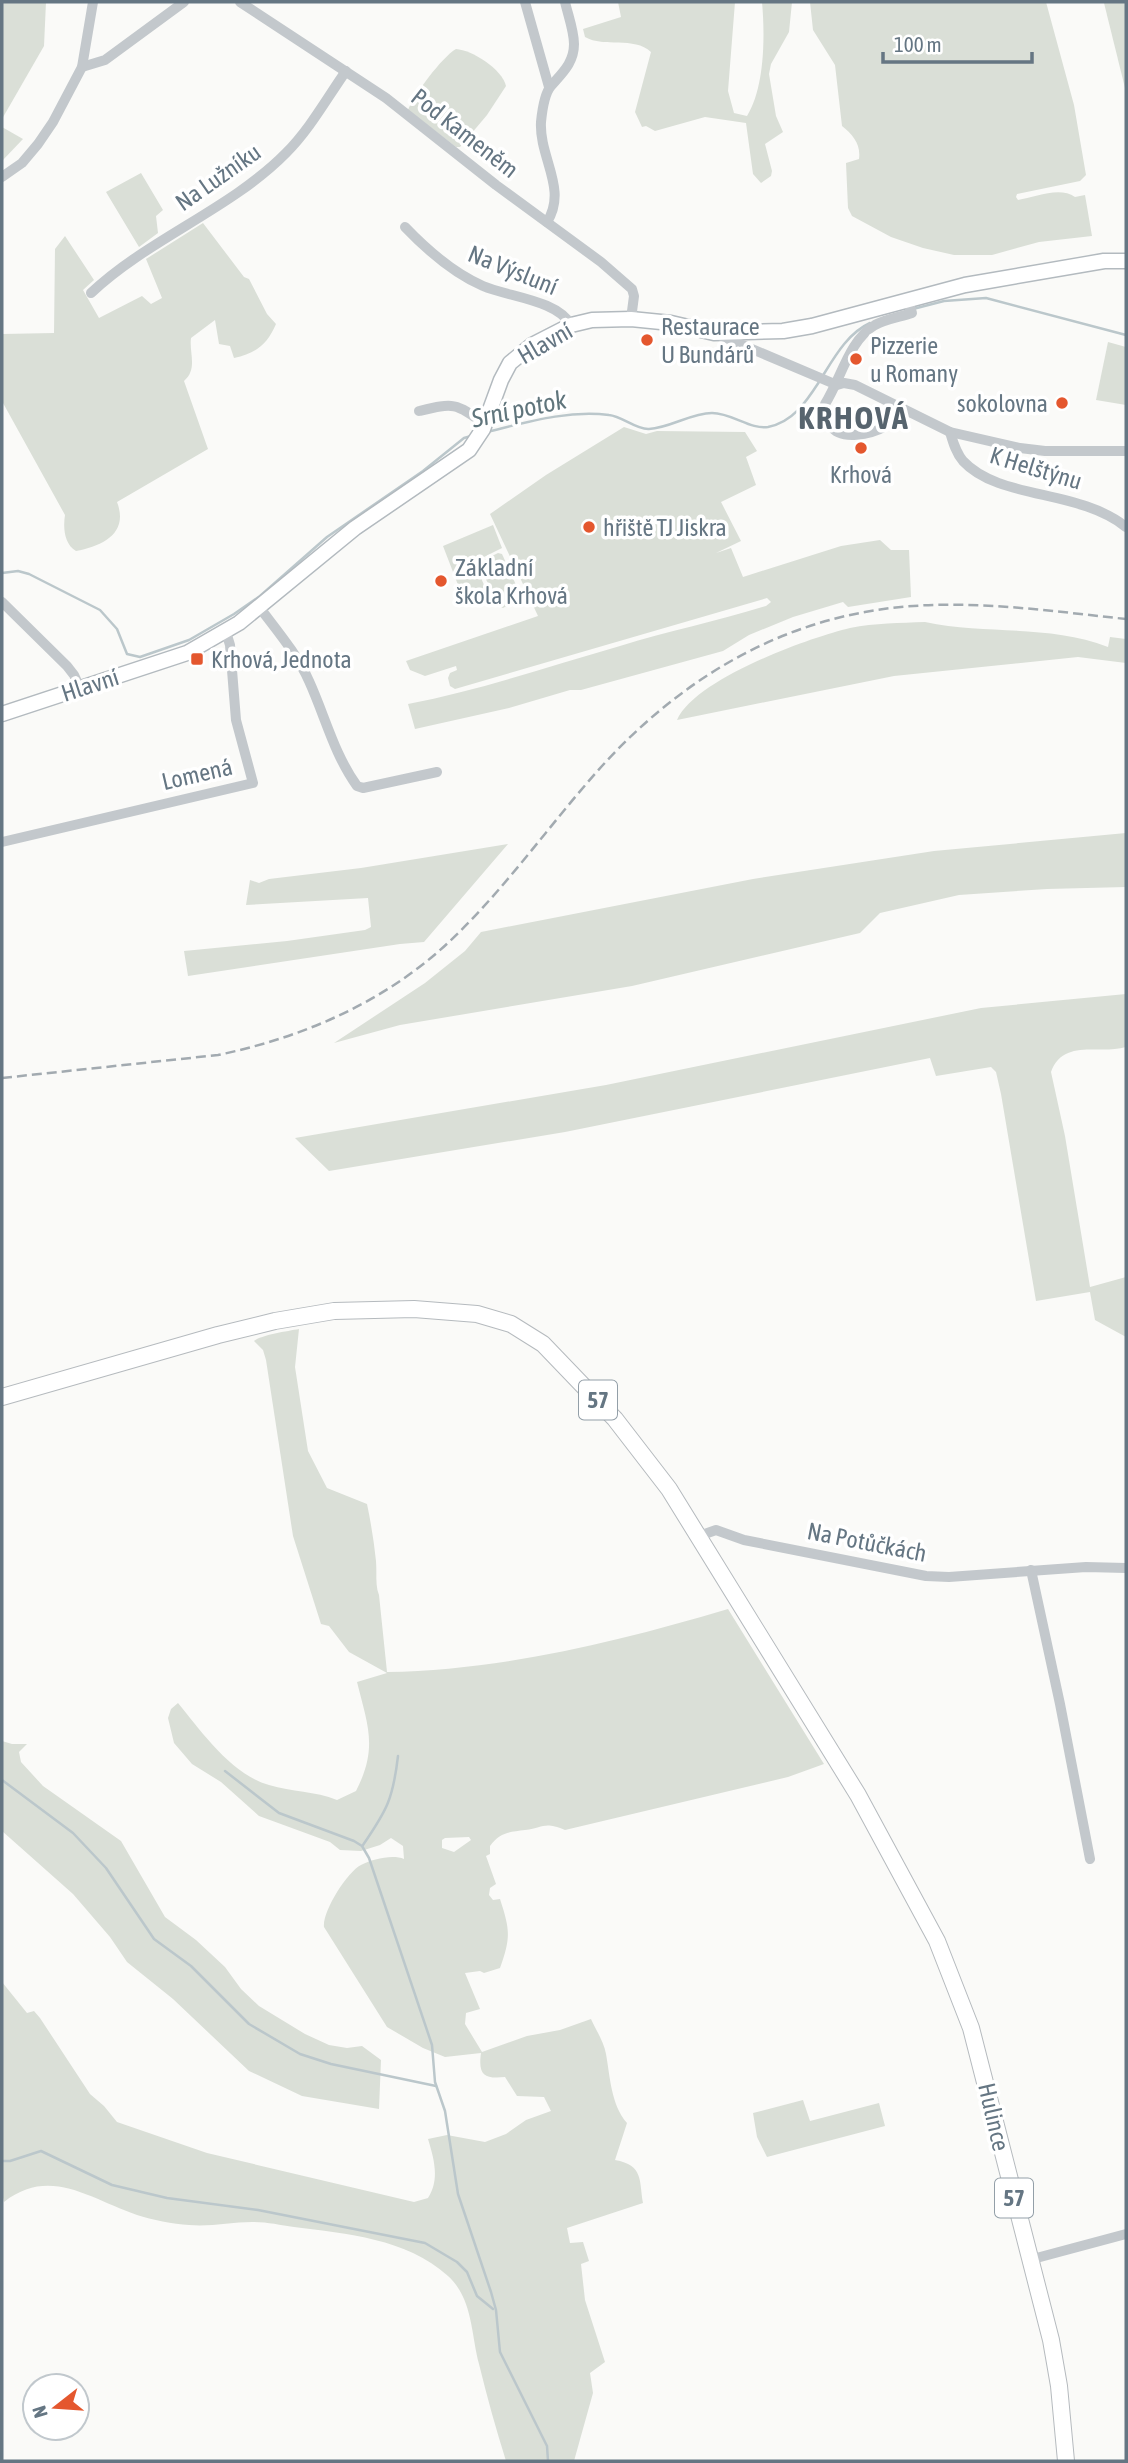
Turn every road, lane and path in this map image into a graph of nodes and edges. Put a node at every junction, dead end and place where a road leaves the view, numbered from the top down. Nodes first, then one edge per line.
1 (93, 2) edge
2 (184, 2) edge
3 (240, 2) edge
4 (525, 2) edge
5 (565, 2) edge
6 (82, 67) junction
7 (346, 71) junction
8 (549, 87) junction
9 (2, 177) edge
10 (547, 222) junction
11 (405, 228) dead end
12 (1126, 261) edge
13 (90, 293) dead end
14 (910, 306) junction
15 (631, 319) junction
16 (571, 325) junction
17 (714, 333) junction
18 (832, 383) junction
19 (891, 405) junction
20 (419, 411) dead end
21 (483, 426) junction
22 (950, 432) junction
23 (1126, 451) edge
24 (1126, 527) edge
25 (2, 602) edge
26 (260, 608) junction
27 (226, 632) junction
28 (80, 688) junction
29 (2, 714) edge
30 (437, 772) dead end
31 (2, 842) edge
32 (2, 1397) edge
33 (699, 1536) junction
34 (1126, 1568) edge
35 (1031, 1570) junction
36 (1090, 1859) dead end
37 (1126, 2234) edge
38 (1030, 2260) junction
39 (1066, 2461) edge

1 - 6 street
2 - 6 street
3 - 7 street, Pod Kameněm
4 - 8 street
5 - 8 street
6 - 9 street
7 - 10 street, Pod Kameněm
7 - 13 street, Na Lužníku
8 - 10 street
10 - 15 street, Pod Kameněm
11 - 16 street, Na Výsluní
12 - 14 street, Hlavní
14 - 17 street, Hlavní
14 - 18 street
15 - 16 street, Hlavní
15 - 17 street, Hlavní
16 - 21 street, Hlavní
17 - 18 street
18 - 19 street
18 - 19 street
19 - 22 street
20 - 21 street
21 - 26 street, Hlavní
22 - 23 street
22 - 24 street, K Helštýnu
25 - 28 street
26 - 27 street, Hlavní
26 - 30 street
27 - 28 street, Hlavní
27 - 31 street, Lomená
28 - 29 street, Hlavní
32 - 33 main road, 57
33 - 35 street, Na Potůčkách
33 - 38 main road, Hulince / 57
34 - 35 street, Na Potůčkách
35 - 36 street
37 - 38 street
38 - 39 main road, Hulince / 57

